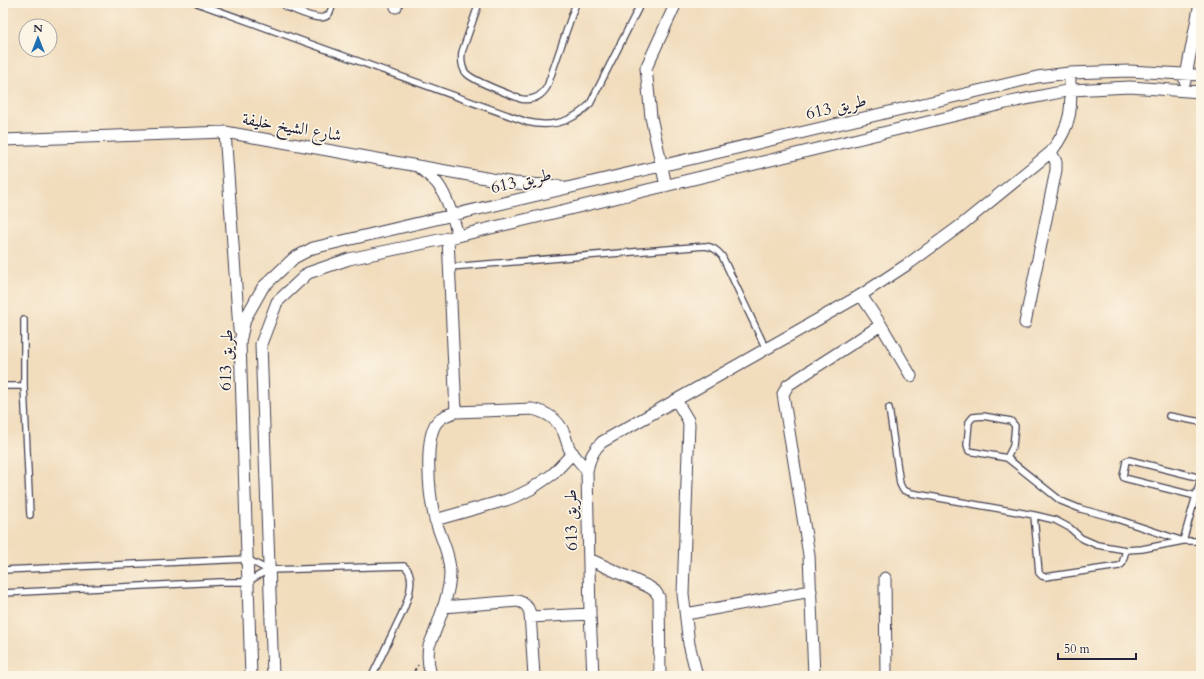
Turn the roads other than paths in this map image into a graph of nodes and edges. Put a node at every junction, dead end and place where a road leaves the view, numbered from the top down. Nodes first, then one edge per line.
1 (197, 3) edge
2 (284, 3) edge
3 (333, 3) edge
4 (479, 3) edge
5 (576, 3) edge
6 (641, 3) edge
7 (676, 3) edge
8 (1200, 3) edge
9 (1069, 73) junction
10 (1187, 74) junction
11 (1201, 75) edge
12 (1071, 90) junction
13 (1183, 91) junction
14 (1201, 92) edge
15 (225, 132) junction
16 (3, 140) edge
17 (1051, 152) junction
18 (661, 166) junction
19 (419, 167) junction
20 (666, 186) junction
21 (573, 187) junction
22 (452, 215) junction
23 (453, 237) junction
24 (450, 267) junction
25 (861, 295) junction
26 (24, 320) dead end
27 (1025, 323) dead end
28 (881, 325) junction
29 (240, 342) junction
30 (766, 349) junction
31 (911, 376) dead end
32 (3, 386) edge
33 (24, 386) junction
34 (676, 400) junction
35 (889, 408) dead end
36 (456, 412) junction
37 (1169, 416) dead end
38 (1201, 422) edge
39 (573, 453) junction
40 (1008, 458) junction
41 (587, 470) junction
42 (1201, 478) edge
43 (1196, 496) junction
44 (30, 515) dead end
45 (1034, 515) junction
46 (436, 520) junction
47 (1184, 541) junction
48 (1201, 541) edge
49 (1126, 550) junction
50 (246, 559) junction
51 (589, 559) junction
52 (3, 570) edge
53 (268, 570) junction
54 (885, 578) dead end
55 (247, 582) junction
56 (811, 591) junction
57 (3, 593) edge
58 (443, 607) junction
59 (590, 614) junction
60 (686, 614) junction
61 (530, 617) junction
62 (251, 676) edge
63 (273, 676) edge
64 (372, 676) edge
65 (431, 676) edge
66 (534, 676) edge
67 (587, 676) edge
68 (593, 676) edge
69 (660, 676) edge
70 (697, 676) edge
71 (814, 676) edge
72 (886, 676) edge

1 - 6 lane
2 - 3 lane
4 - 5 lane
7 - 18 street
8 - 10 street
9 - 10 street, طريق 613
9 - 12 street, طريق 613
9 - 18 street, طريق 613
10 - 11 street, طريق 613
10 - 13 street
12 - 13 street, طريق 613
12 - 17 street, طريق 613
12 - 20 street, طريق 613
13 - 14 street, طريق 613
15 - 16 street, شارع الشيخ خليفة
15 - 19 street, شارع الشيخ خليفة
15 - 29 street
17 - 25 street, طريق 613
17 - 27 street
18 - 20 street
18 - 21 street, طريق 613
19 - 21 street, شارع الشيخ خليفة
19 - 22 street
20 - 23 street, طريق 613
21 - 22 street, طريق 613
22 - 23 street
22 - 29 street, طريق 613
23 - 24 street
23 - 53 street, طريق 613
24 - 30 lane
24 - 36 street
25 - 28 street
25 - 30 street, طريق 613
26 - 33 lane
28 - 31 street
28 - 56 street
29 - 50 street, طريق 613
30 - 34 street, طريق 613
32 - 33 lane
33 - 44 lane
34 - 41 street, طريق 613
34 - 60 street
35 - 45 lane
36 - 39 street
36 - 46 street
37 - 38 lane
39 - 41 street
39 - 46 street
40 - 40 lane
40 - 47 lane
41 - 51 street, طريق 613
42 - 43 lane
42 - 43 lane
43 - 47 lane
45 - 49 lane
45 - 49 lane
46 - 58 street
47 - 48 lane
47 - 49 lane
50 - 52 lane
50 - 53 lane
50 - 55 street, طريق 613
51 - 59 street, طريق 613
51 - 69 street
53 - 55 lane
53 - 63 street, طريق 613
53 - 64 lane
54 - 72 street
55 - 57 lane
55 - 62 street, طريق 613
56 - 60 street
56 - 71 street
58 - 61 street
58 - 65 street
59 - 61 street
59 - 68 street, طريق 613
60 - 70 street
61 - 66 street
67 - 68 street

